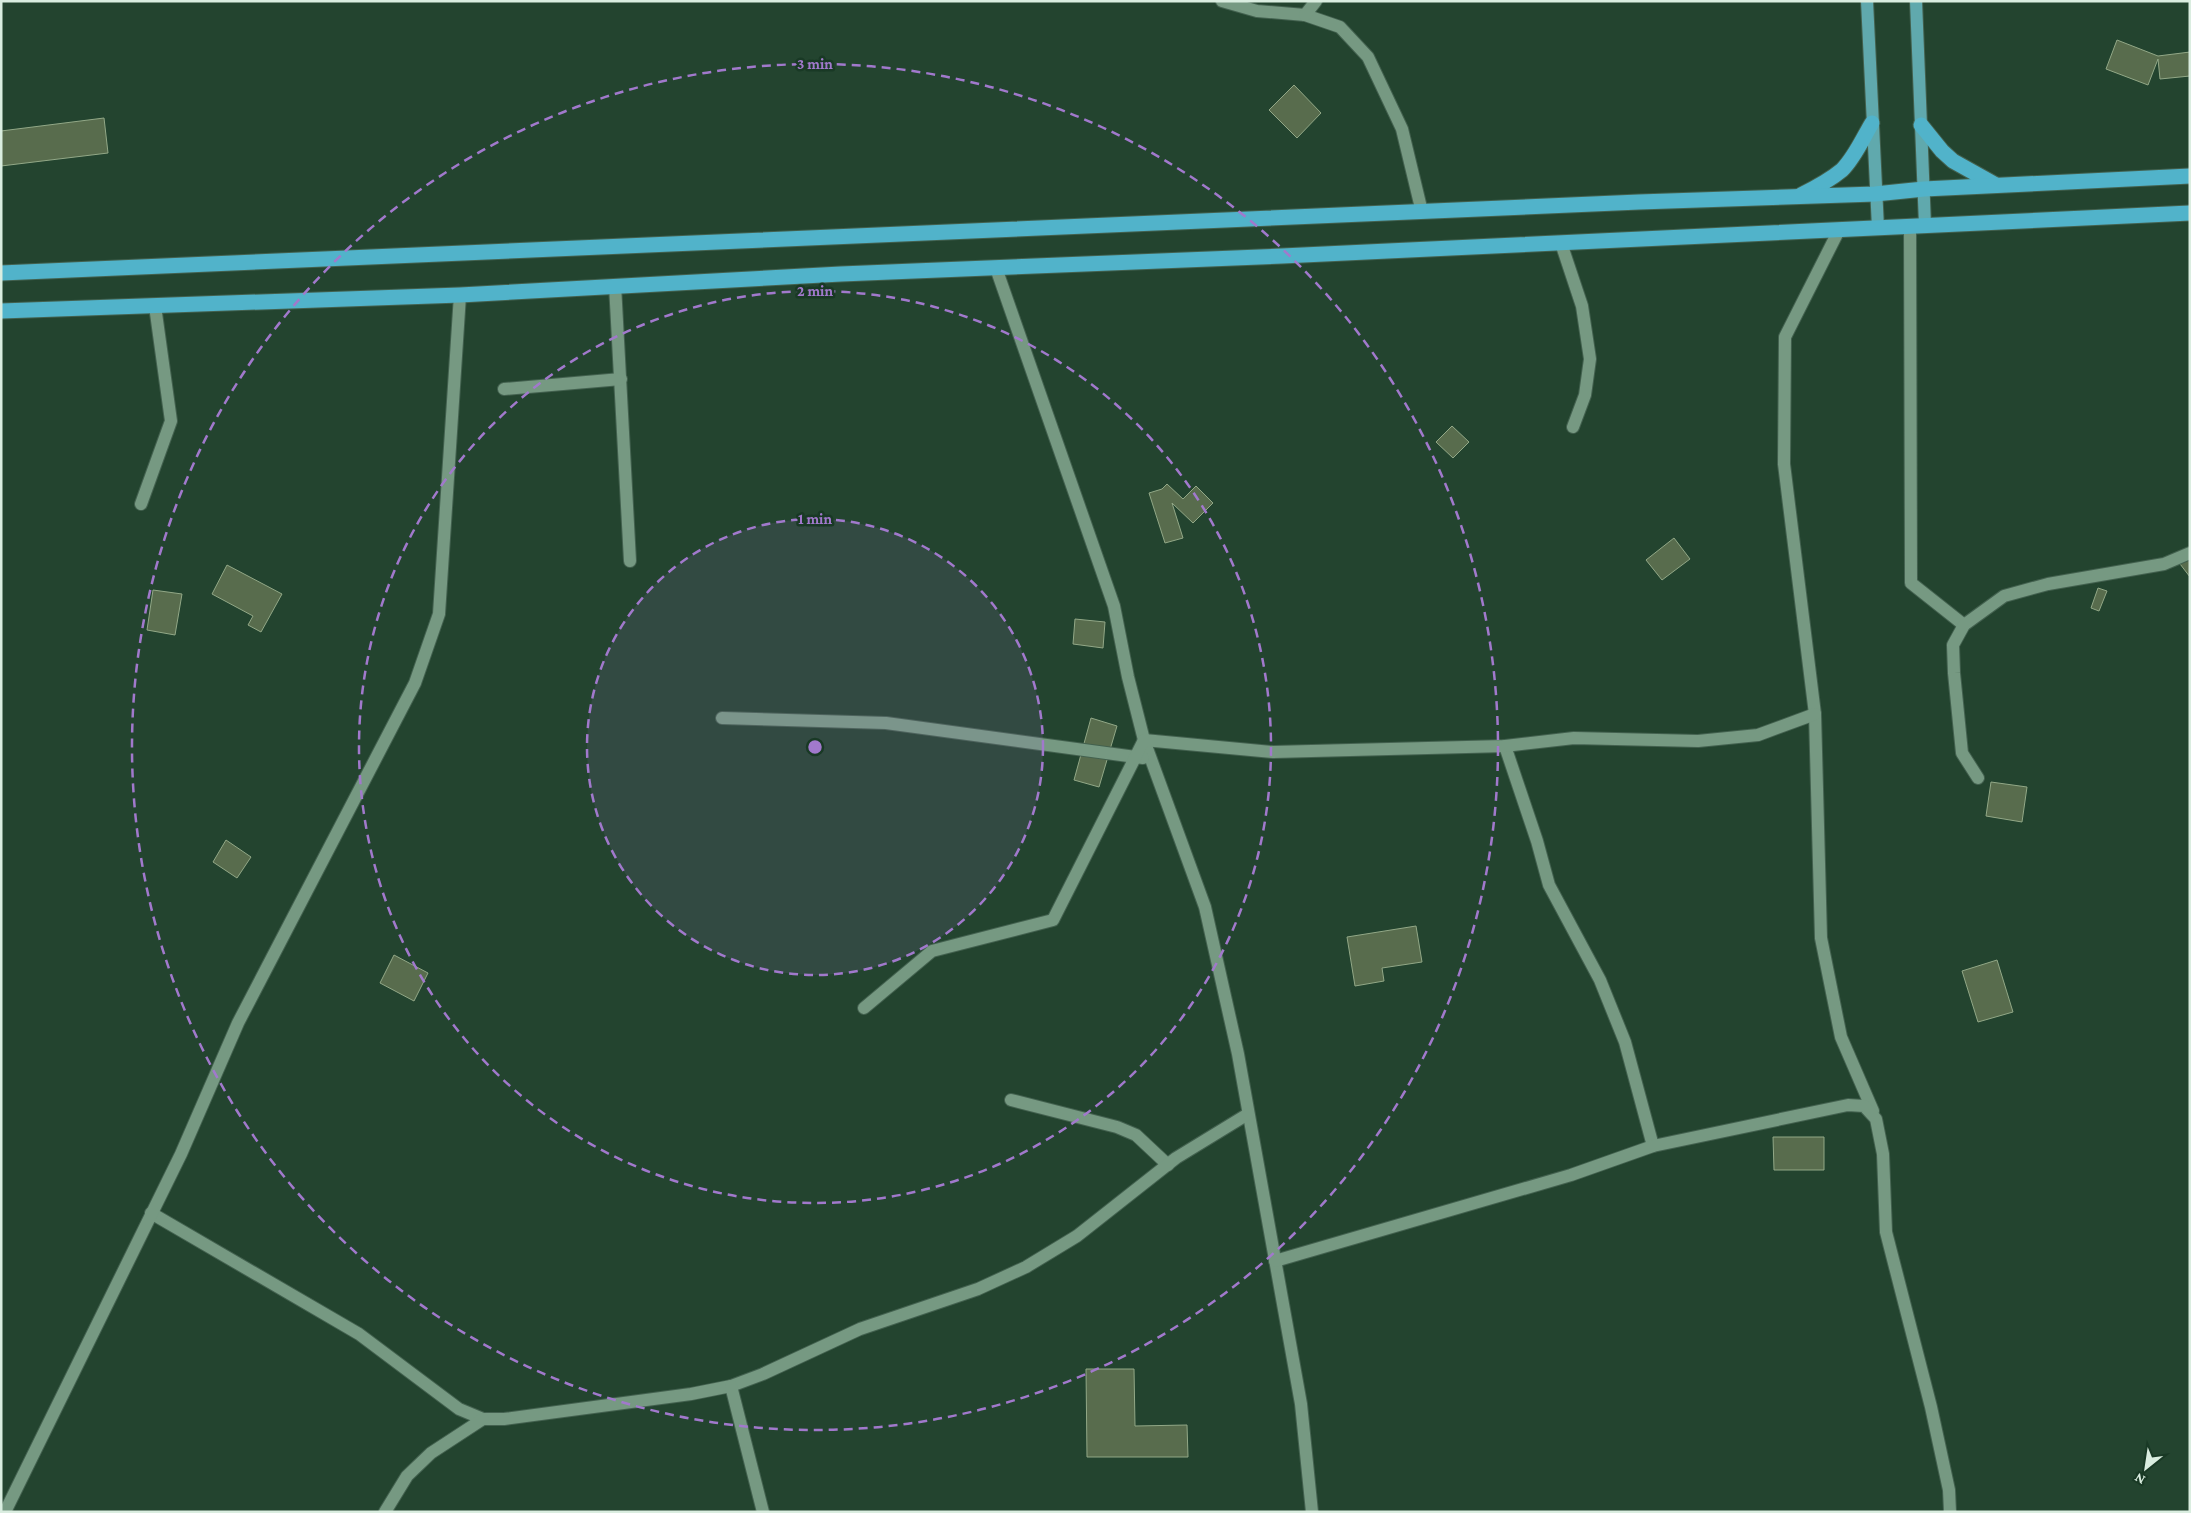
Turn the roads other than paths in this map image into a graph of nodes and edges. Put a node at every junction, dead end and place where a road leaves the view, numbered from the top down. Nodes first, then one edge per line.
1 (1222, 1) edge
2 (1316, 1) edge
3 (1867, 1) edge
4 (1916, 1) edge
5 (1305, 15) junction
6 (1872, 123) junction
7 (1921, 126) junction
8 (2190, 176) edge
9 (1998, 185) junction
10 (1924, 189) junction
11 (1875, 194) junction
12 (1797, 197) junction
13 (1422, 212) junction
14 (2190, 213) edge
15 (1917, 225) junction
16 (1878, 228) junction
17 (1839, 230) junction
18 (1561, 243) junction
19 (996, 268) junction
20 (1, 273) edge
21 (615, 285) junction
22 (460, 295) junction
23 (155, 306) junction
24 (1, 312) edge
25 (622, 379) junction
26 (504, 389) dead end
27 (1573, 427) dead end
28 (141, 504) dead end
29 (2190, 554) edge
30 (630, 561) dead end
31 (1964, 625) junction
32 (1815, 714) junction
33 (722, 718) dead end
34 (1144, 740) junction
35 (1505, 746) junction
36 (1135, 756) junction
37 (1151, 758) junction
38 (1978, 778) dead end
39 (864, 1008) dead end
40 (1011, 1100) dead end
41 (1248, 1114) junction
42 (1876, 1119) junction
43 (1653, 1146) junction
44 (1168, 1165) junction
45 (151, 1213) junction
46 (1275, 1261) junction
47 (731, 1386) junction
48 (483, 1419) junction
49 (5, 1512) edge
50 (384, 1512) edge
51 (763, 1512) edge
52 (1312, 1512) edge
53 (1950, 1512) edge

1 - 5 street
2 - 5 street
3 - 6 main road
4 - 7 main road
5 - 13 street
6 - 11 main road
6 - 12 highway
7 - 9 highway
7 - 10 main road
8 - 9 highway
9 - 10 highway
10 - 11 highway
10 - 15 main road
11 - 12 highway
11 - 16 main road
12 - 13 highway
13 - 20 highway
14 - 15 highway
15 - 16 highway
15 - 31 street
16 - 17 highway
17 - 18 highway
17 - 32 street
18 - 19 highway
18 - 27 street
19 - 21 highway
19 - 34 street
21 - 22 highway
21 - 25 street
22 - 23 highway
22 - 45 street
23 - 24 highway
23 - 28 street
25 - 26 street
25 - 30 street
29 - 31 street
31 - 38 street
32 - 35 street
32 - 42 street
33 - 36 street
34 - 35 street
34 - 36 street
34 - 37 street
35 - 43 street
36 - 37 street
36 - 39 street
37 - 41 street
40 - 44 street
41 - 44 street
41 - 46 street
42 - 43 street
42 - 53 street
43 - 46 street
44 - 47 street
45 - 48 street
45 - 49 street
46 - 52 street
47 - 48 street
47 - 51 street
48 - 50 street

